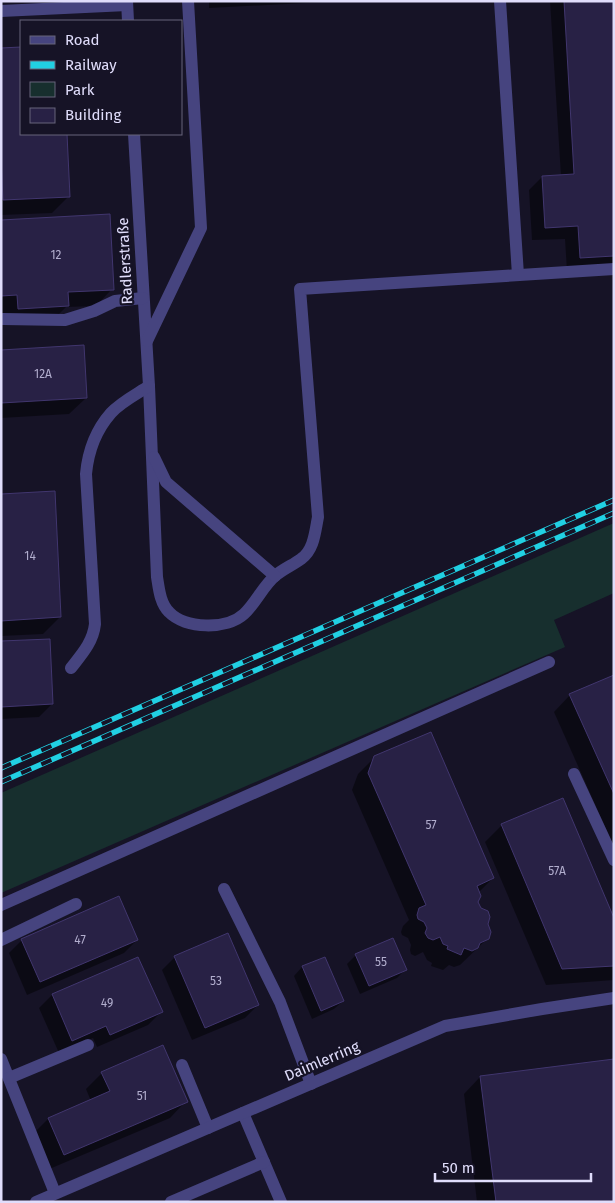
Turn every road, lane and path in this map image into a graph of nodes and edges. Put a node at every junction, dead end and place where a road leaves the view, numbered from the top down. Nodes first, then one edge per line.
1 (188, 1) edge
2 (500, 1) edge
3 (127, 3) edge
4 (1, 11) edge
5 (128, 20) edge
6 (134, 135) edge
7 (614, 269) edge
8 (518, 275) junction
9 (143, 298) junction
10 (3, 320) dead end
11 (146, 344) junction
12 (149, 386) junction
13 (152, 453) junction
14 (275, 576) junction
15 (549, 662) dead end
16 (71, 668) dead end
17 (574, 774) dead end
18 (614, 860) edge
19 (224, 889) dead end
20 (76, 904) dead end
21 (1, 905) edge
22 (1, 940) edge
23 (614, 998) edge
24 (88, 1045) dead end
25 (1, 1059) edge
26 (182, 1065) dead end
27 (9, 1078) junction
28 (311, 1084) junction
29 (243, 1113) junction
30 (208, 1128) junction
31 (264, 1162) junction
32 (56, 1193) junction
33 (36, 1202) edge
34 (171, 1202) edge
35 (281, 1202) edge

1 - 11 street
2 - 8 street
3 - 4 street
3 - 5 street
6 - 9 street, Radlerstraße
7 - 8 street
8 - 14 street, Radlerstraße
9 - 10 street
9 - 11 street, Radlerstraße
11 - 12 street, Radlerstraße
12 - 13 street, Radlerstraße
12 - 16 street
13 - 14 street
13 - 14 street, Radlerstraße
15 - 21 street
17 - 18 street
19 - 28 street
20 - 22 street
23 - 28 street, Daimlerring
24 - 27 street
25 - 27 street
26 - 30 street
27 - 32 street
28 - 29 street, Daimlerring
29 - 30 street, Daimlerring
29 - 31 street
30 - 32 street, Daimlerring
31 - 34 street
31 - 35 street
32 - 33 street, Daimlerring

